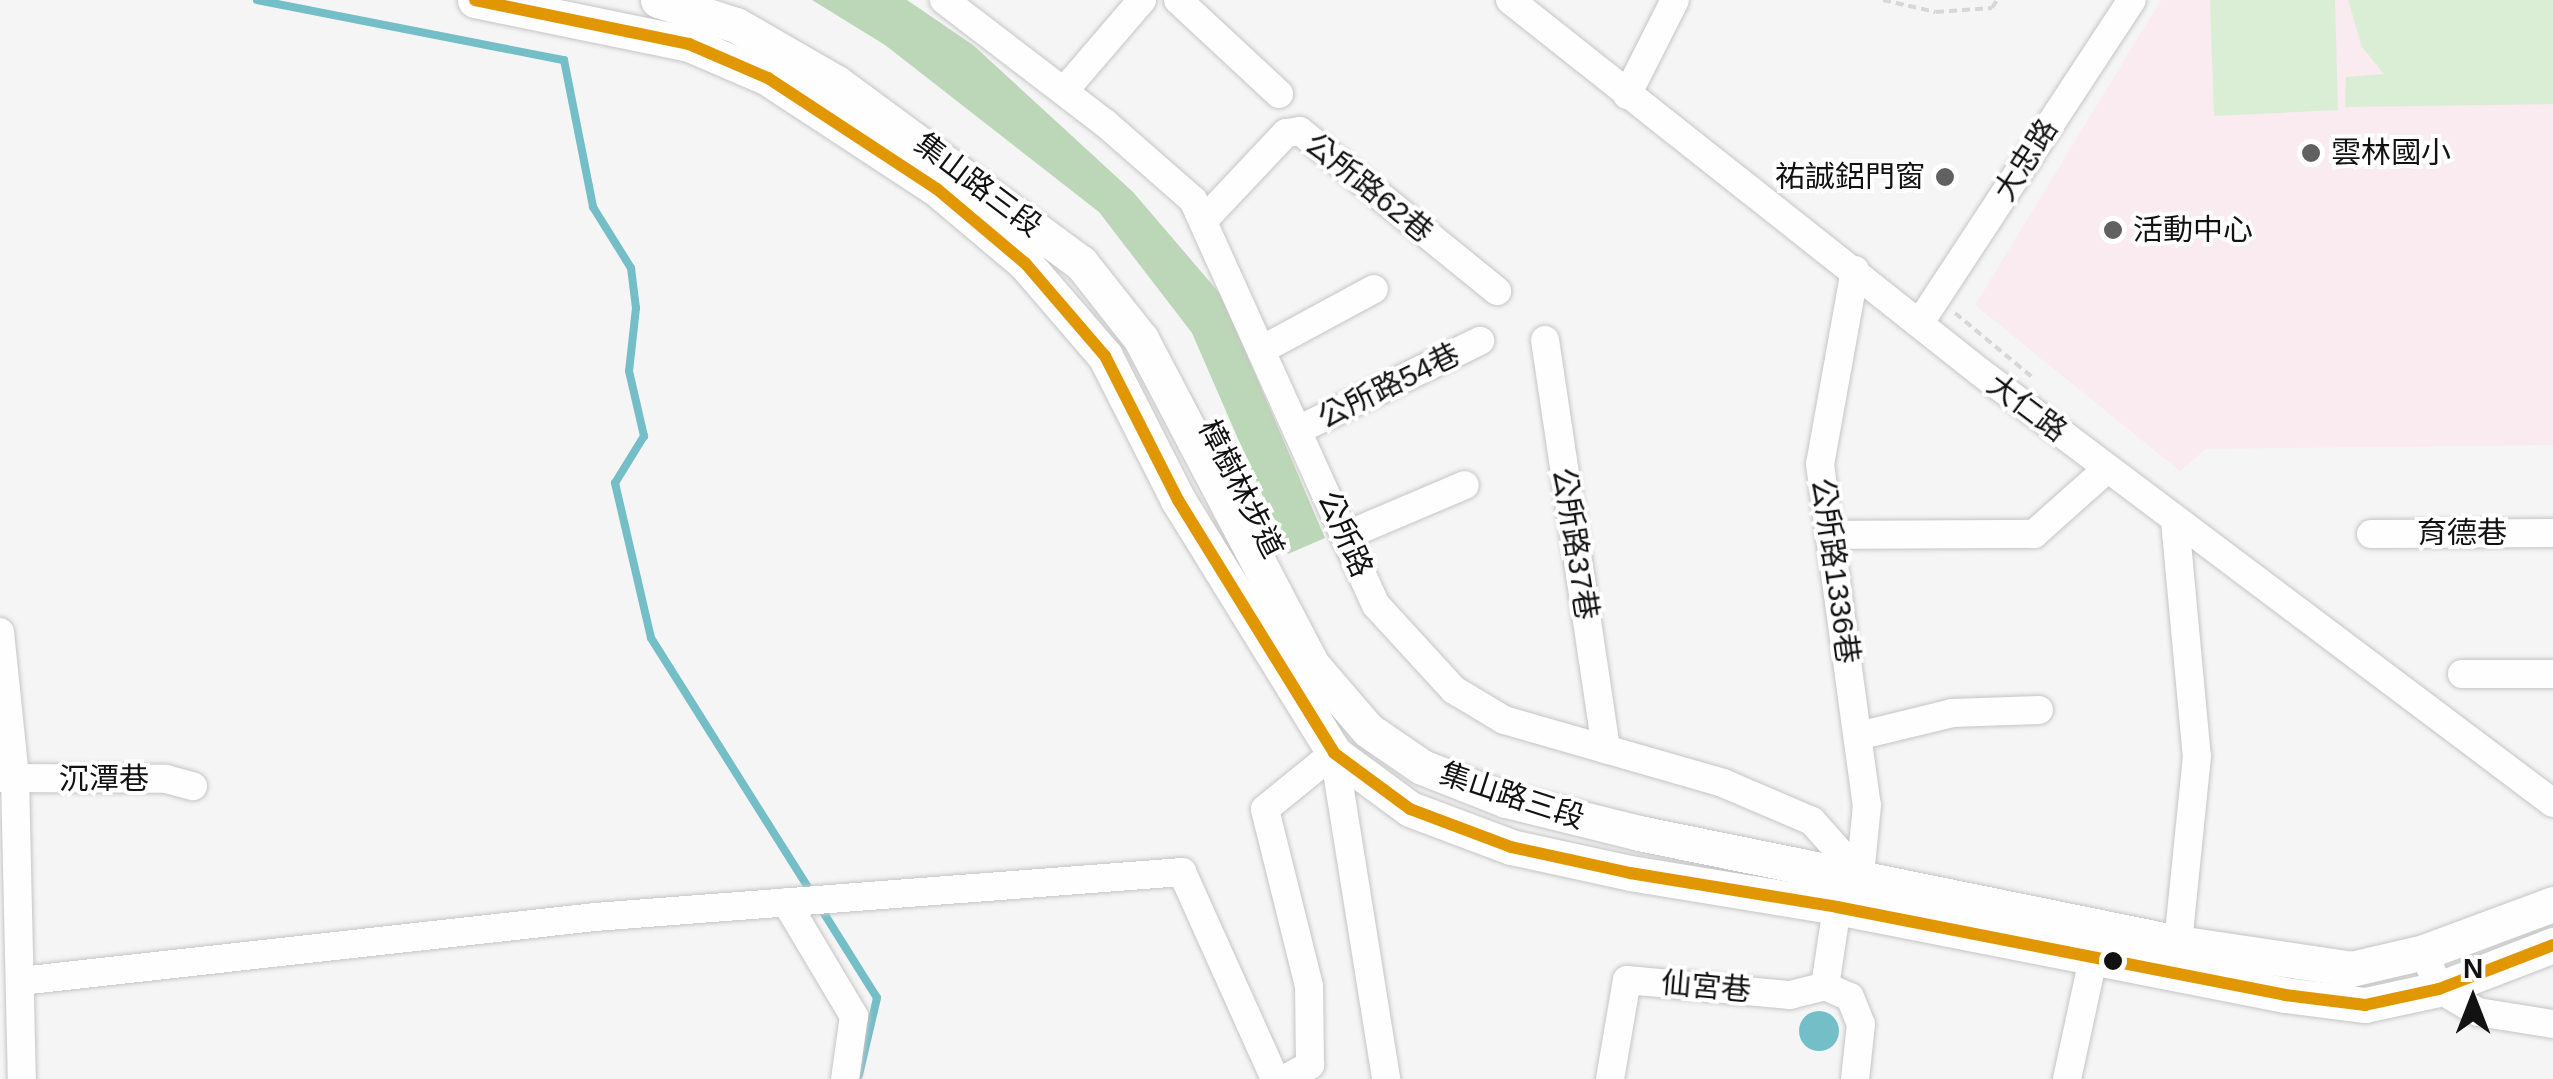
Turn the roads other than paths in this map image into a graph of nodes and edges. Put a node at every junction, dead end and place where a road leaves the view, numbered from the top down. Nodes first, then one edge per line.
1 (476, 0) edge
2 (658, 0) edge
3 (944, 0) edge
4 (1142, 0) edge
5 (1178, 0) edge
6 (1510, 0) edge
7 (1675, 0) edge
8 (2132, 0) edge
9 (1064, 91) junction
10 (1279, 94) dead end
11 (1627, 95) junction
12 (1203, 221) junction
13 (1855, 270) junction
14 (1374, 289) dead end
15 (1497, 292) dead end
16 (1921, 321) junction
17 (1544, 340) dead end
18 (1480, 342) dead end
19 (1263, 349) junction
20 (1298, 430) junction
21 (2108, 469) junction
22 (1466, 485) dead end
23 (2175, 521) junction
24 (2553, 533) edge
25 (2371, 534) dead end
26 (1830, 535) junction
27 (1345, 536) junction
28 (0, 632) edge
29 (2462, 674) dead end
30 (2553, 674) edge
31 (2039, 710) dead end
32 (1858, 736) junction
33 (1606, 749) junction
34 (1334, 753) junction
35 (8, 778) edge
36 (192, 786) dead end
37 (2553, 803) edge
38 (1860, 874) junction
39 (793, 902) junction
40 (2553, 904) edge
41 (1837, 907) junction
42 (2178, 943) junction
43 (10, 944) edge
44 (2553, 945) edge
45 (2424, 952) junction
46 (2092, 959) junction
47 (22, 981) junction
48 (1825, 986) junction
49 (2439, 989) junction
50 (2553, 1024) edge
51 (22, 1079) edge
52 (844, 1079) edge
53 (1275, 1079) edge
54 (1285, 1079) edge
55 (1386, 1079) edge
56 (1610, 1079) edge
57 (1856, 1079) edge
58 (2067, 1079) edge

1 - 34 main road, 集山路三段
2 - 38 main road, 集山路三段
3 - 9 street, 公所路
4 - 9 street
5 - 10 street
6 - 11 street, 大仁路
7 - 11 street
8 - 16 street, 大忠路
9 - 12 street, 公所路
11 - 13 street, 大仁路
12 - 15 street, 公所路62巷
12 - 19 street, 公所路
13 - 16 street, 大仁路
13 - 26 street, 公所路1336巷
14 - 19 street
16 - 21 street, 大仁路
17 - 33 street, 公所路37巷
18 - 20 street, 公所路54巷
19 - 20 street, 公所路
20 - 27 street, 公所路
21 - 23 street, 大仁路
21 - 26 street
22 - 27 street
23 - 37 street, 大仁路
23 - 42 street
24 - 25 street, 育德巷
26 - 32 street, 公所路1336巷
27 - 33 street, 公所路
28 - 35 street, 沉潭巷
29 - 30 street
31 - 32 street
32 - 38 street, 公所路1336巷
33 - 38 street, 公所路
34 - 41 main road, 集山路三段
34 - 54 street
34 - 55 street
35 - 36 street, 沉潭巷
35 - 43 street, 沉潭巷
38 - 41 street
38 - 42 main road, 集山路三段
39 - 47 street
39 - 52 street
39 - 53 street
40 - 45 main road, 集山路三段
41 - 46 main road, 集山路三段
41 - 48 street
42 - 45 main road, 集山路三段
43 - 47 street, 沉潭巷
44 - 49 main road, 集山路三段
45 - 49 street
46 - 49 main road, 集山路三段
46 - 58 street
47 - 51 street, 沉潭巷
48 - 56 street, 仙宮巷
48 - 57 street
49 - 50 street

